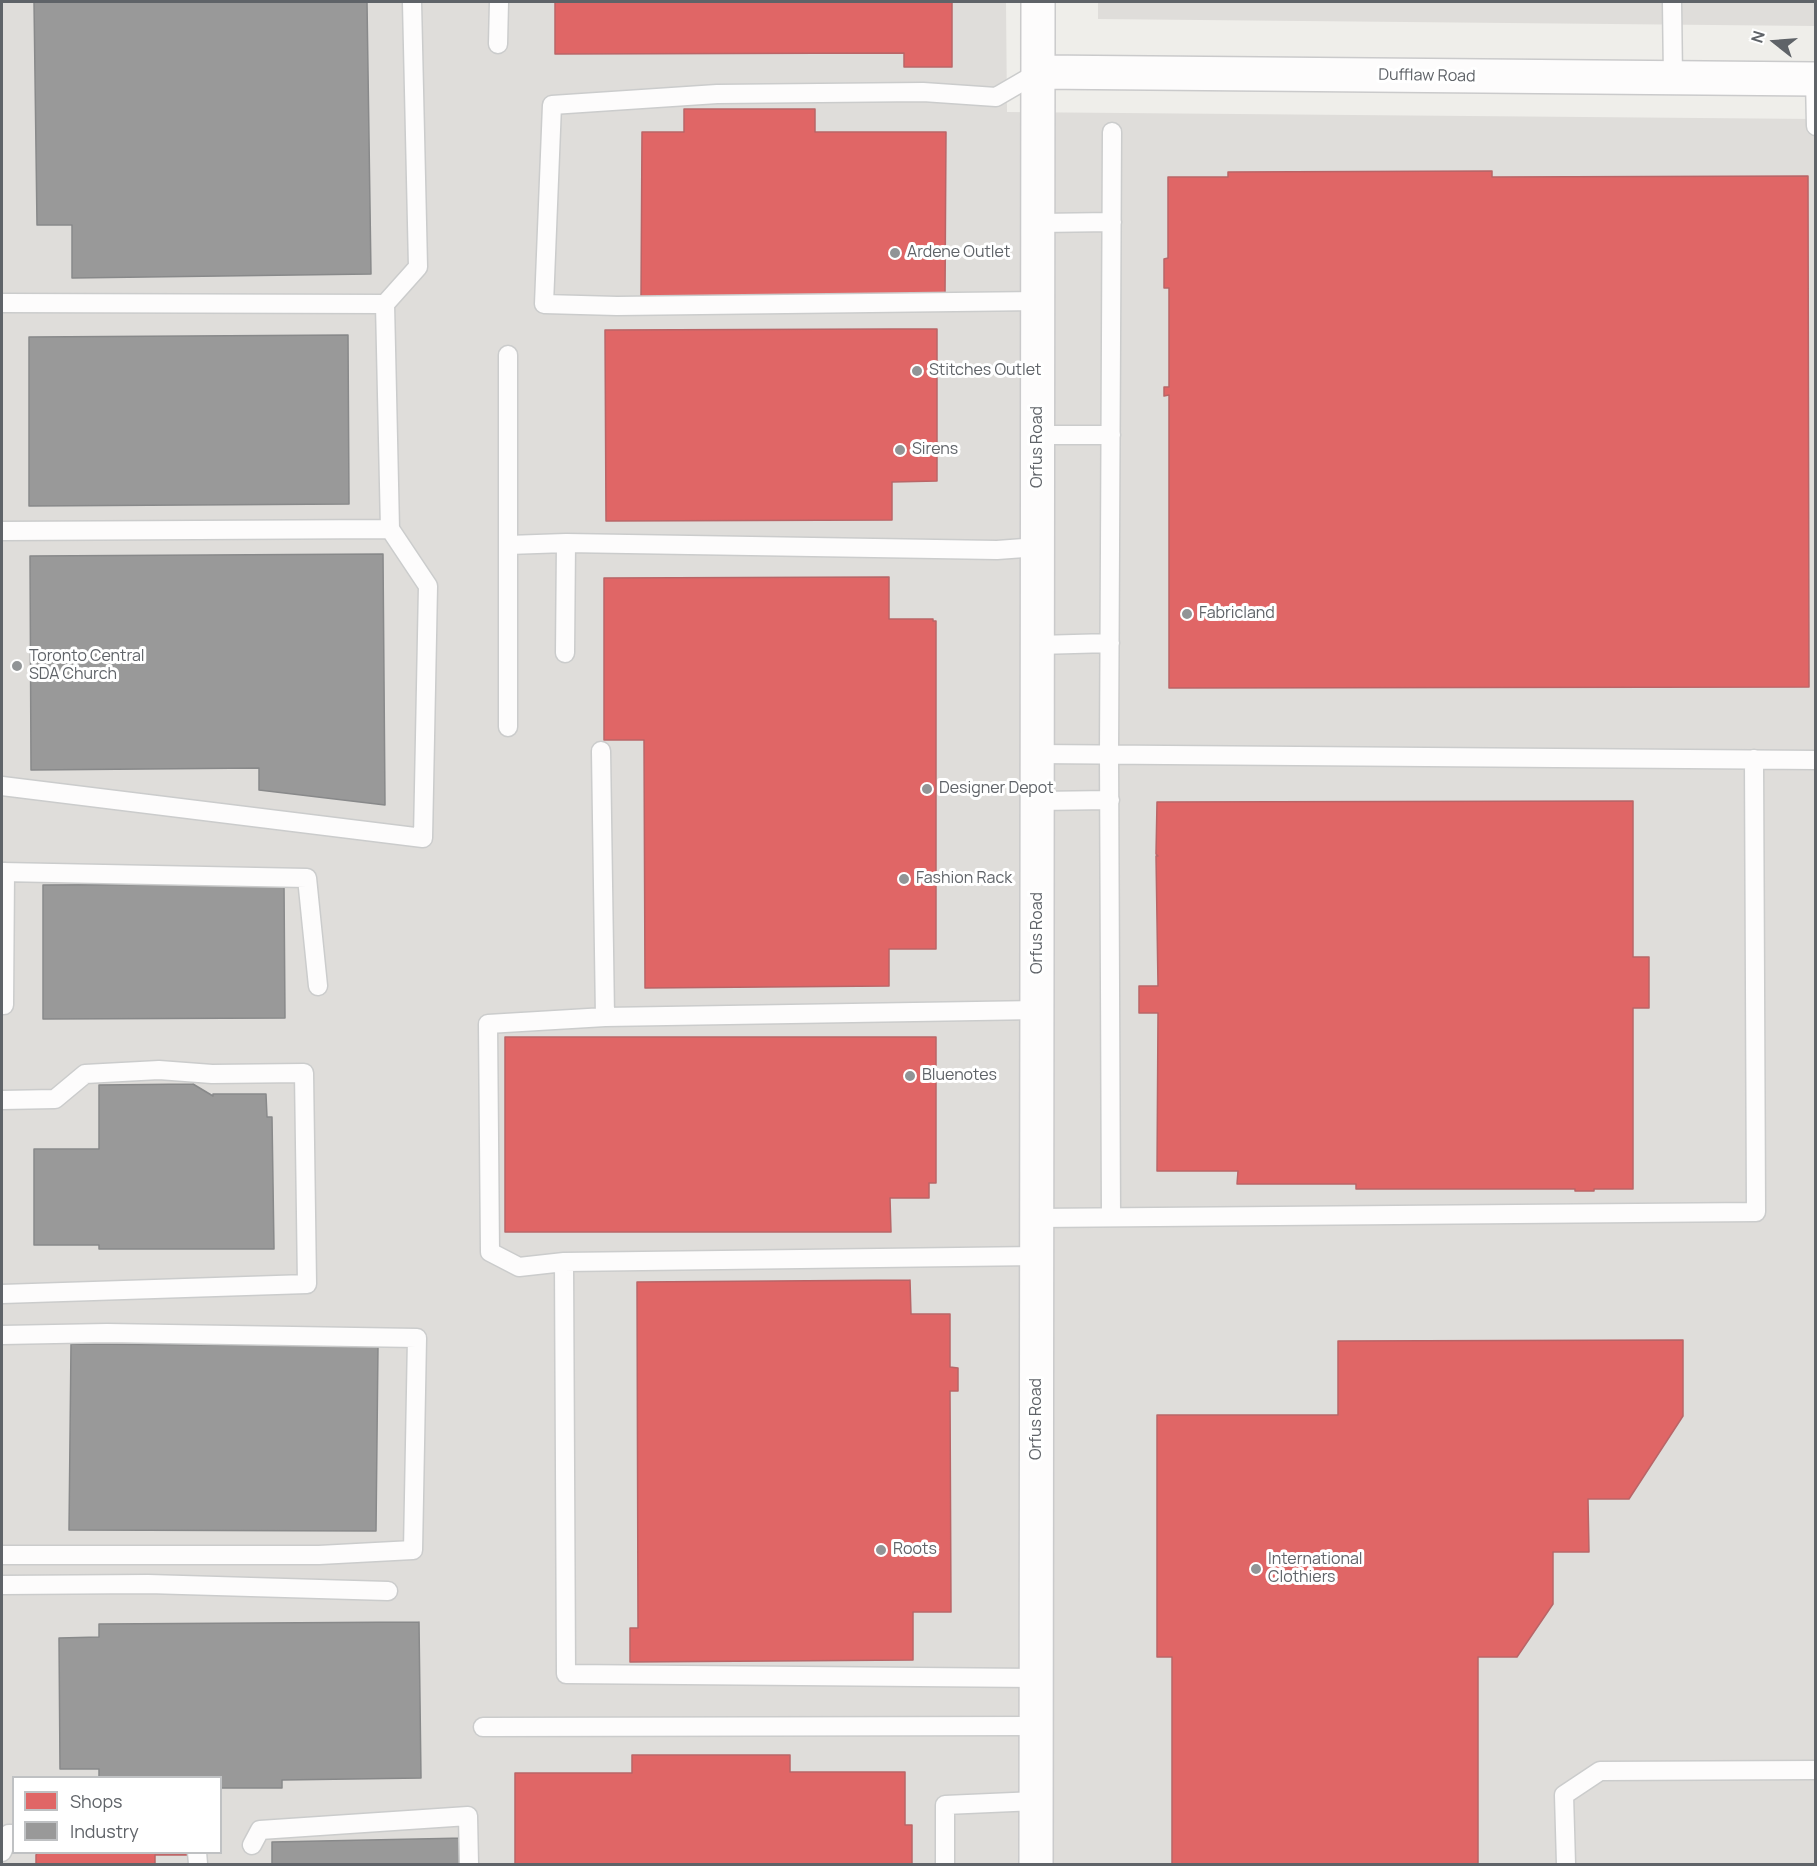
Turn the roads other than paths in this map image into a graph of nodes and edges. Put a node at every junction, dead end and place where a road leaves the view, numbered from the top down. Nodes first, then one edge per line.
1 (412, 2) edge
2 (499, 2) edge
3 (1038, 2) edge
4 (1672, 2) edge
5 (498, 44) dead end
6 (1038, 72) junction
7 (1673, 78) junction
8 (1815, 79) edge
9 (1815, 126) edge
10 (1112, 132) dead end
11 (1112, 222) junction
12 (1039, 223) junction
13 (1038, 302) junction
14 (2, 303) edge
15 (385, 304) junction
16 (508, 355) dead end
17 (1038, 435) junction
18 (1111, 435) junction
19 (390, 530) junction
20 (2, 531) edge
21 (566, 543) junction
22 (508, 545) junction
23 (1038, 547) junction
24 (1110, 643) junction
25 (1038, 645) junction
26 (565, 653) dead end
27 (508, 727) dead end
28 (601, 751) dead end
29 (1037, 754) junction
30 (1109, 754) junction
31 (1754, 759) junction
32 (1815, 760) edge
33 (2, 786) edge
34 (1110, 800) junction
35 (1038, 801) junction
36 (3, 872) edge
37 (318, 986) dead end
38 (2, 1005) edge
39 (1038, 1010) junction
40 (605, 1017) junction
41 (2, 1100) edge
42 (1111, 1217) junction
43 (1037, 1218) junction
44 (1037, 1256) junction
45 (564, 1262) junction
46 (2, 1294) edge
47 (2, 1335) edge
48 (2, 1555) edge
49 (2, 1585) edge
50 (388, 1591) dead end
51 (1036, 1678) junction
52 (1038, 1726) junction
53 (483, 1727) dead end
54 (1815, 1770) edge
55 (1036, 1801) junction
56 (12, 1834) edge
57 (252, 1845) dead end
58 (2, 1852) edge
59 (469, 1864) edge
60 (945, 1864) edge
61 (1036, 1864) edge
62 (1566, 1864) edge

1 - 15 lane
2 - 5 lane
3 - 6 street, Orfus Road
4 - 7 lane
6 - 7 street, Dufflaw Road
6 - 12 street, Orfus Road
6 - 13 lane
7 - 8 street, Dufflaw Road
8 - 9 lane
10 - 11 lane
11 - 12 lane
11 - 18 lane
12 - 13 street, Orfus Road
13 - 17 street, Orfus Road
14 - 15 lane
15 - 19 lane
16 - 22 lane
17 - 18 lane
17 - 23 street, Orfus Road
18 - 24 lane
19 - 20 lane
19 - 33 lane
21 - 22 lane
21 - 23 lane
21 - 26 lane
22 - 27 lane
23 - 25 street, Orfus Road
24 - 25 lane
24 - 30 lane
25 - 29 street, Orfus Road
28 - 40 lane
29 - 30 lane
29 - 35 street, Orfus Road
30 - 31 lane
30 - 34 lane
31 - 32 lane
31 - 42 lane
34 - 35 lane
34 - 42 lane
35 - 39 street, Orfus Road
36 - 37 lane
36 - 38 lane
39 - 40 lane
39 - 43 street, Orfus Road
40 - 45 lane
41 - 46 lane
42 - 43 lane
43 - 44 street, Orfus Road
44 - 45 lane
44 - 51 street, Orfus Road
45 - 51 lane
47 - 48 lane
49 - 50 lane
51 - 52 street, Orfus Road
52 - 53 lane
52 - 55 street, Orfus Road
54 - 62 lane
55 - 60 lane
55 - 61 street, Orfus Road
56 - 58 lane
57 - 59 lane

